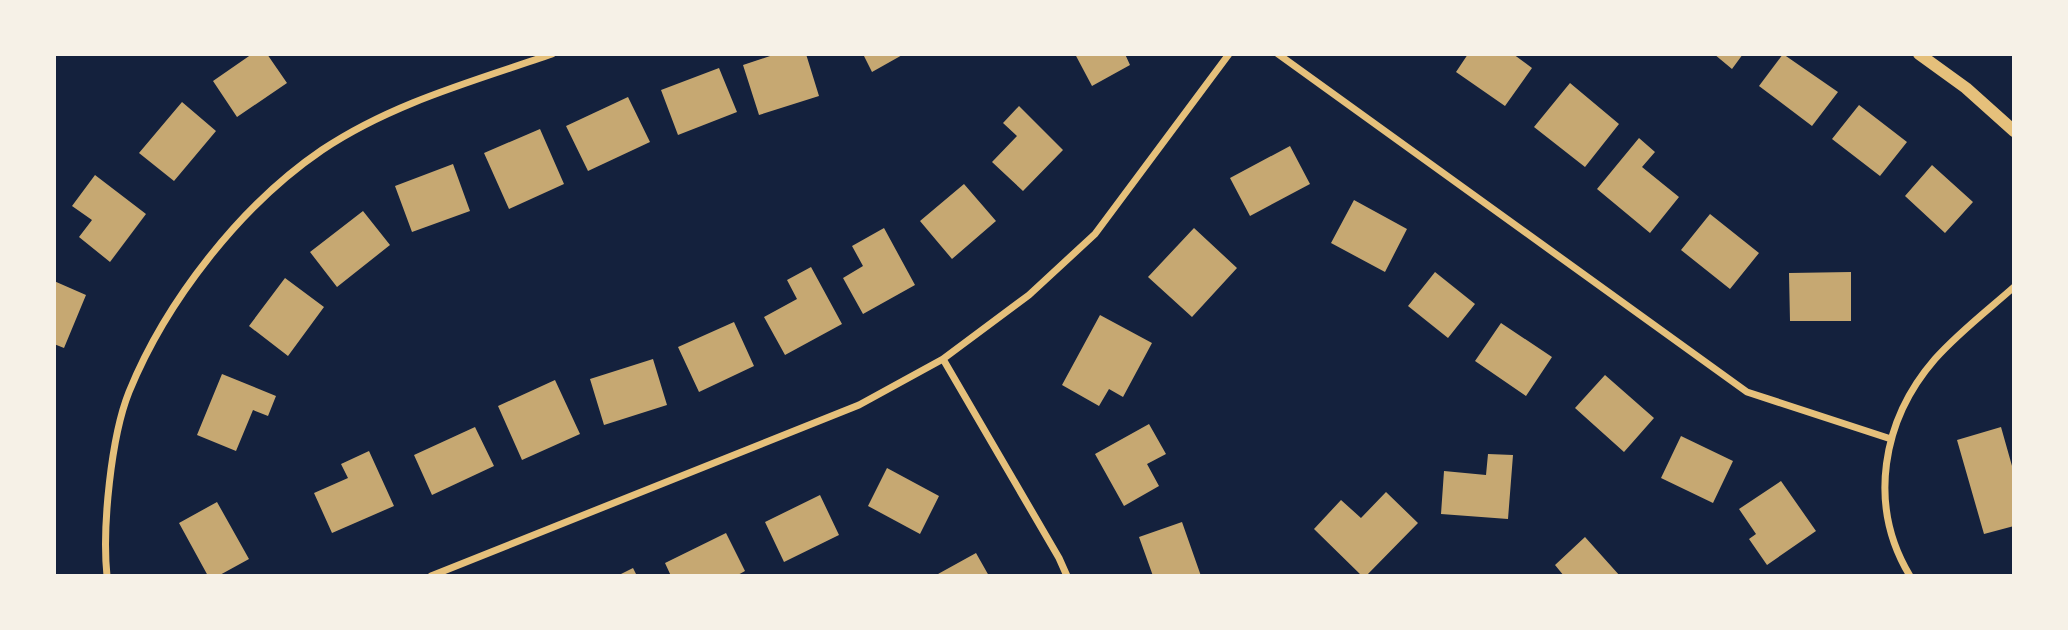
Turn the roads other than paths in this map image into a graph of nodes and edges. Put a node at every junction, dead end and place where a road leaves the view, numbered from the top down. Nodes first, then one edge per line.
1 (552, 54) edge
2 (1228, 54) edge
3 (1278, 54) edge
4 (1919, 54) edge
5 (2014, 131) edge
6 (2014, 287) edge
7 (943, 359) junction
8 (1891, 439) junction
9 (107, 576) edge
10 (430, 576) edge
11 (1067, 576) edge
12 (1910, 576) edge

1 - 9 street
2 - 7 street
3 - 8 street
4 - 5 street
6 - 8 street
7 - 10 street
7 - 11 street
8 - 12 street

